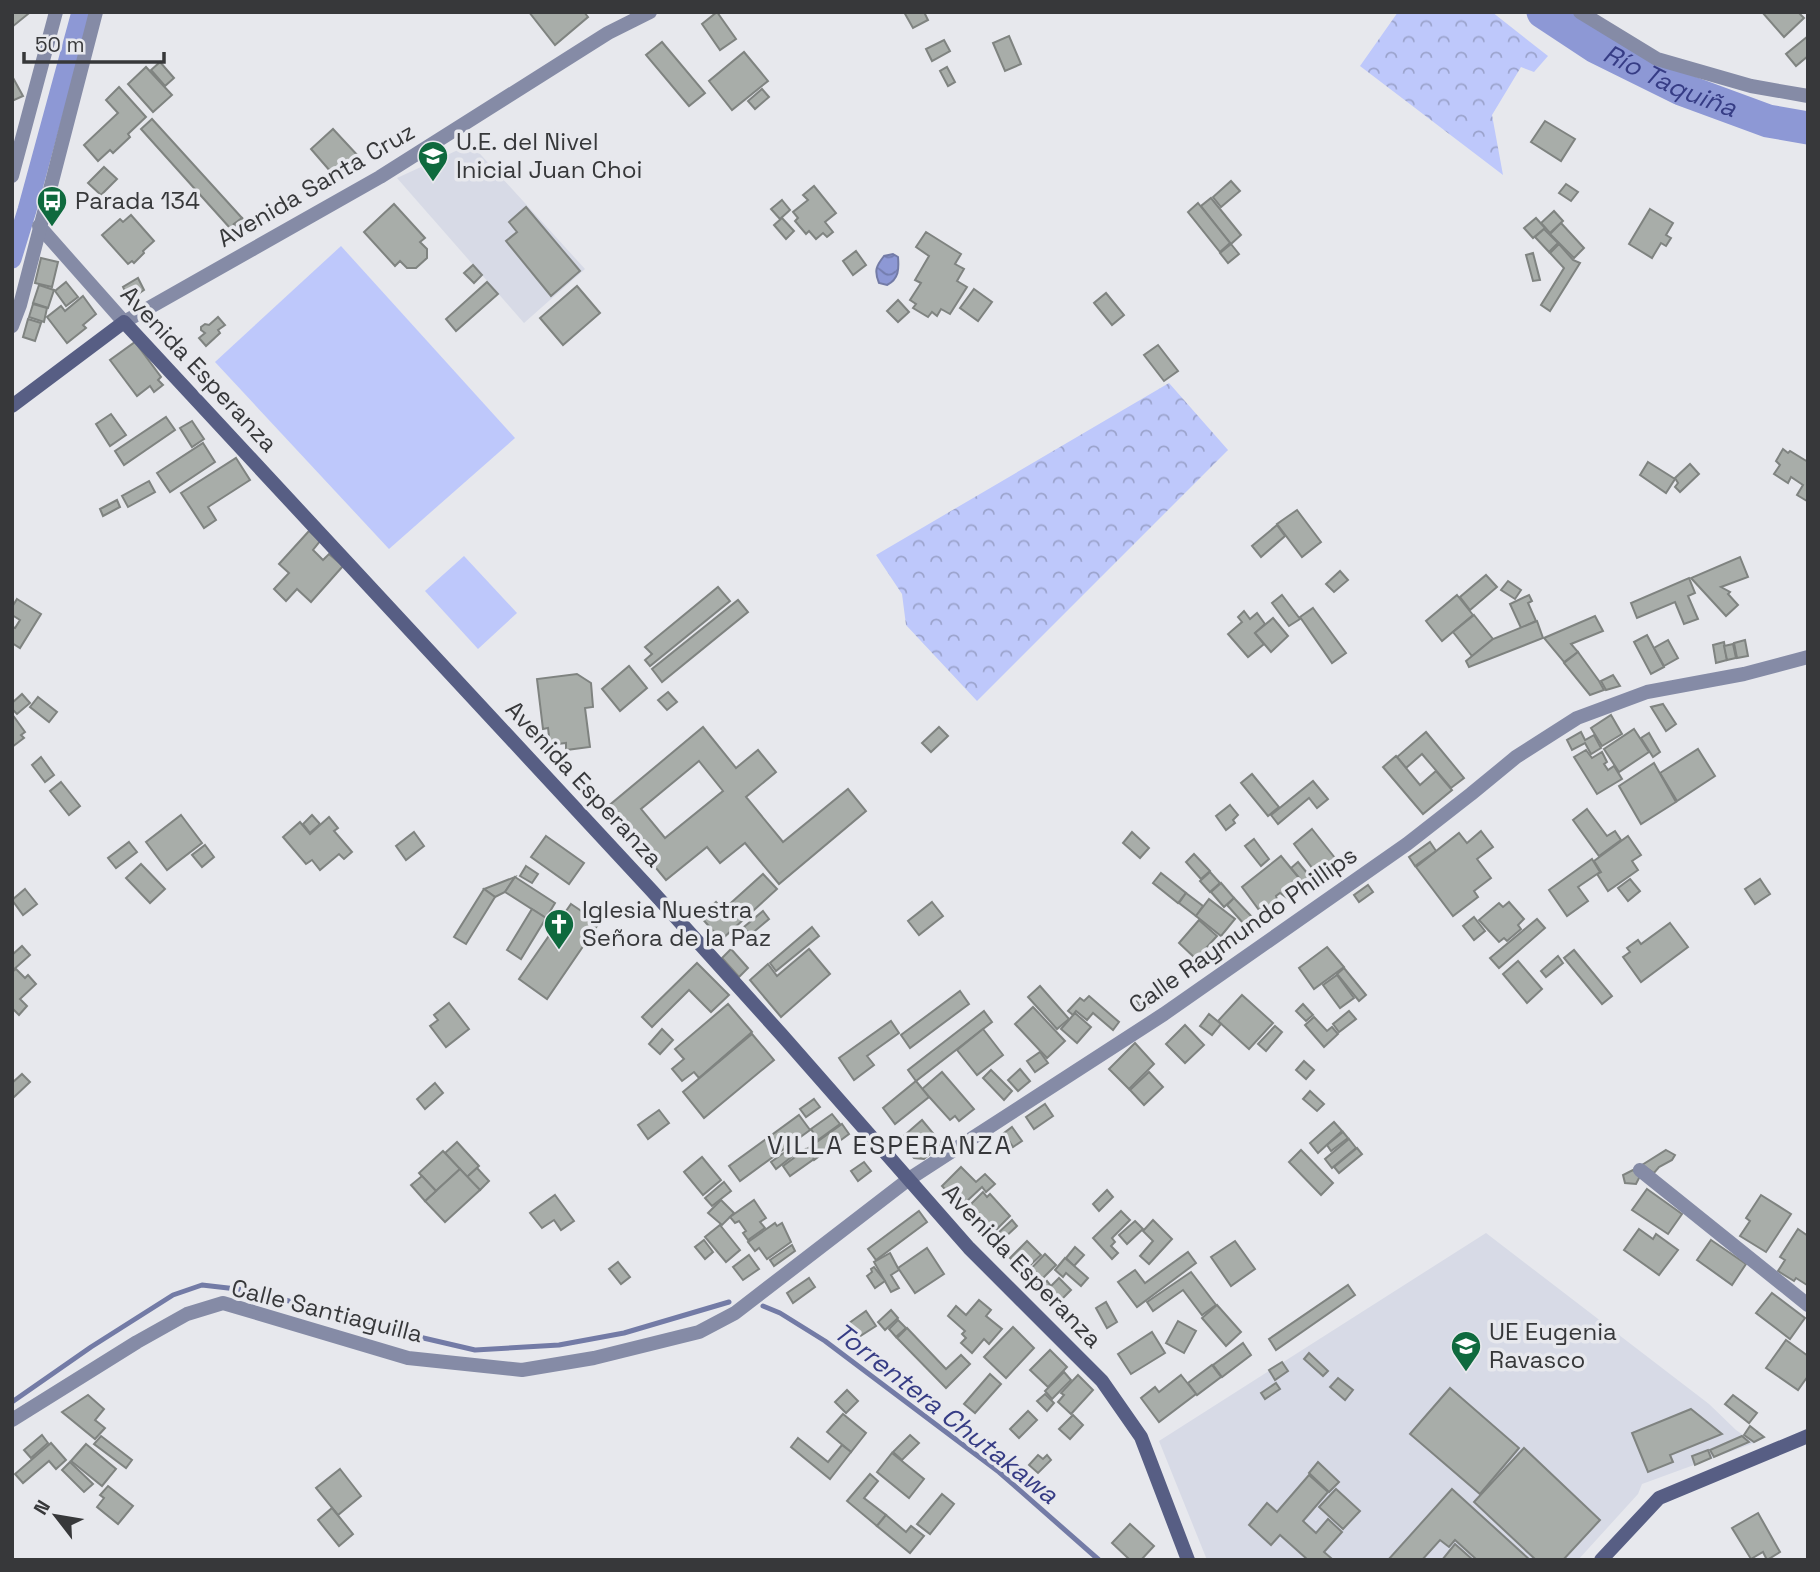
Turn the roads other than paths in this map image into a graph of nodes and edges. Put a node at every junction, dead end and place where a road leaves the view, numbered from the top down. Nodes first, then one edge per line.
1 (56, 12) edge
2 (96, 12) edge
3 (650, 12) edge
4 (1580, 12) edge
5 (1808, 96) edge
6 (12, 176) edge
7 (40, 226) junction
8 (124, 322) junction
9 (12, 326) edge
10 (12, 406) edge
11 (1808, 657) edge
12 (1640, 1170) dead end
13 (909, 1180) junction
14 (1808, 1305) edge
15 (738, 1311) joint
16 (12, 1420) edge
17 (1808, 1436) edge
18 (1188, 1560) edge
19 (1601, 1560) edge

1 - 6 street
2 - 7 street
3 - 8 street, Avenida Santa Cruz
4 - 5 street
7 - 8 street, Avenida Esperanza
7 - 9 street
8 - 10 main road, Avenida Santa Cruz
8 - 13 main road, Avenida Esperanza
11 - 13 street, Calle Raymundo Phillips
12 - 14 street
13 - 15 street, Calle Raymundo Phillips
13 - 18 main road, Avenida Esperanza
15 - 16 street, Calle Santiaguilla
17 - 19 main road

